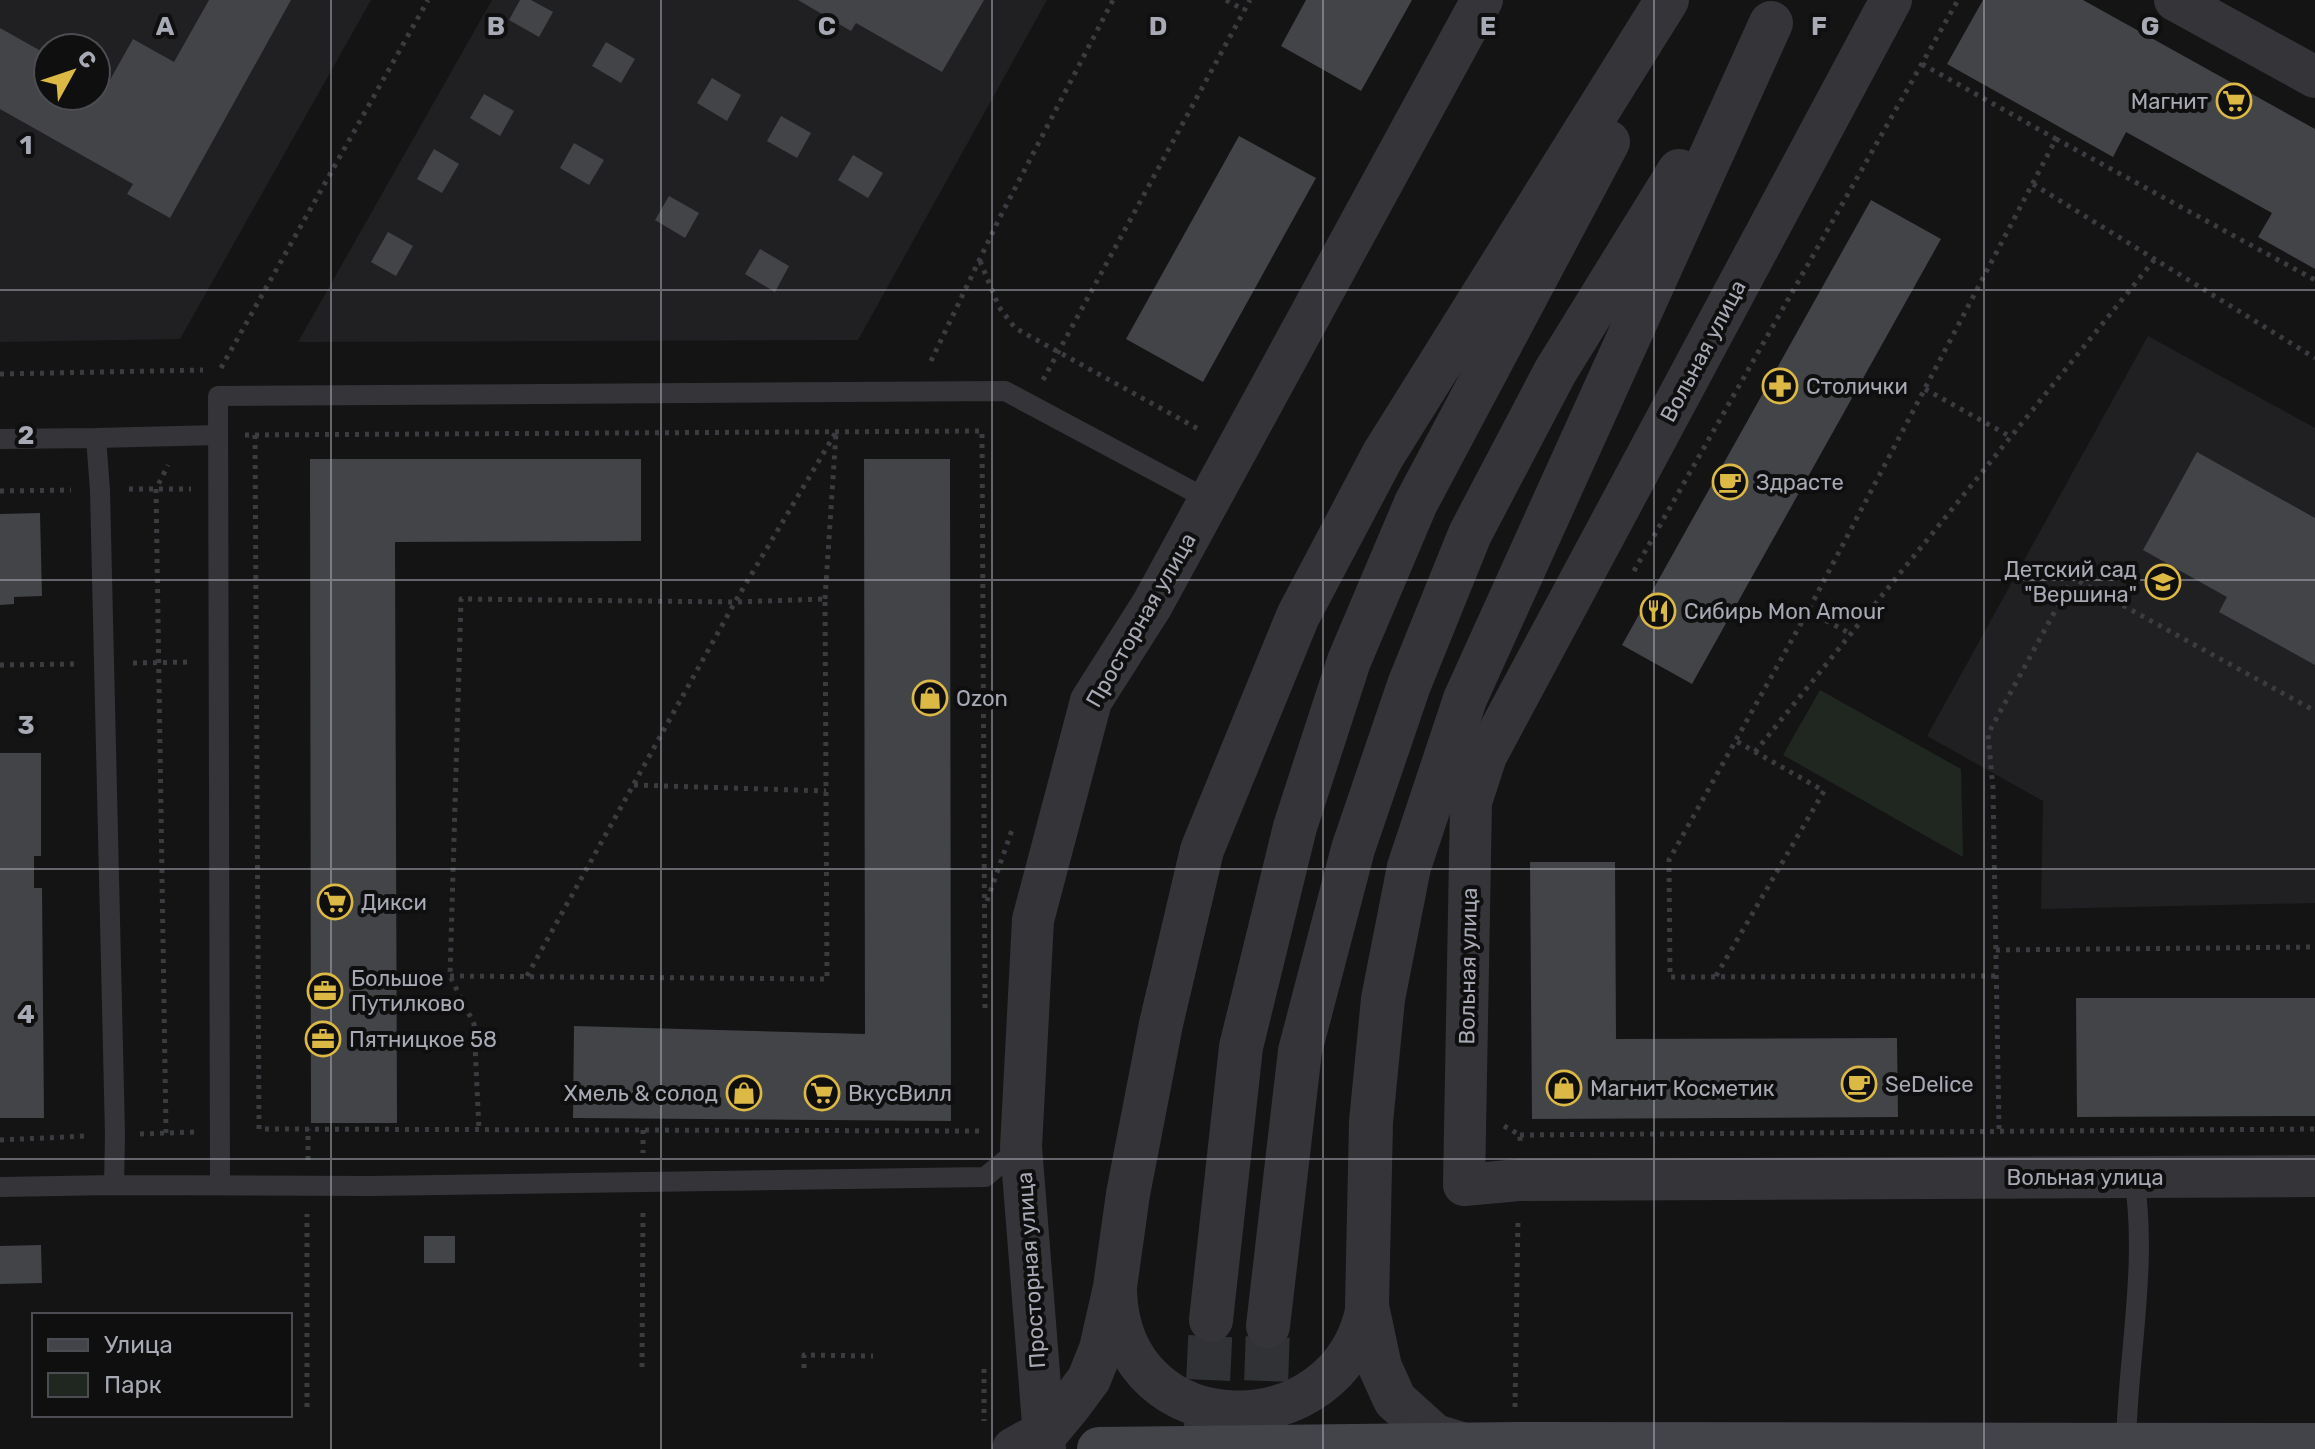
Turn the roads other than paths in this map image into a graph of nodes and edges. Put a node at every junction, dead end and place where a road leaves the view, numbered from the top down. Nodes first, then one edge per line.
1 (1482, 0) edge
2 (1667, 0) edge
3 (1891, 0) edge
4 (2175, 0) edge
5 (1775, 12) edge
6 (2315, 77) edge
7 (218, 435) junction
8 (96, 438) junction
9 (0, 439) edge
10 (1209, 500) junction
11 (1003, 1139) junction
12 (2315, 1176) edge
13 (2134, 1177) junction
14 (114, 1185) junction
15 (220, 1185) junction
16 (0, 1187) edge
17 (1115, 1287) junction
18 (1367, 1306) junction
19 (1211, 1320) tunnel mouth
20 (1268, 1326) tunnel mouth
21 (1022, 1440) edge
22 (2126, 1443) junction
23 (1465, 1445) junction
24 (2315, 1445) edge
25 (1353, 1448) edge
26 (1099, 1449) edge

1 - 10 street, Просторная улица
2 - 17 street
2 - 19 street
3 - 13 street, Вольная улица
4 - 6 street
5 - 18 street
5 - 20 street
7 - 8 lane
7 - 10 lane
7 - 15 lane
8 - 9 lane
8 - 14 lane
10 - 11 street, Просторная улица
11 - 15 lane
11 - 21 street, Просторная улица
12 - 13 street, Вольная улица
13 - 22 lane
14 - 15 lane
14 - 16 lane
17 - 18 street
17 - 21 street
18 - 23 street
22 - 23 main road
22 - 24 main road
23 - 25 main road
25 - 26 main road

